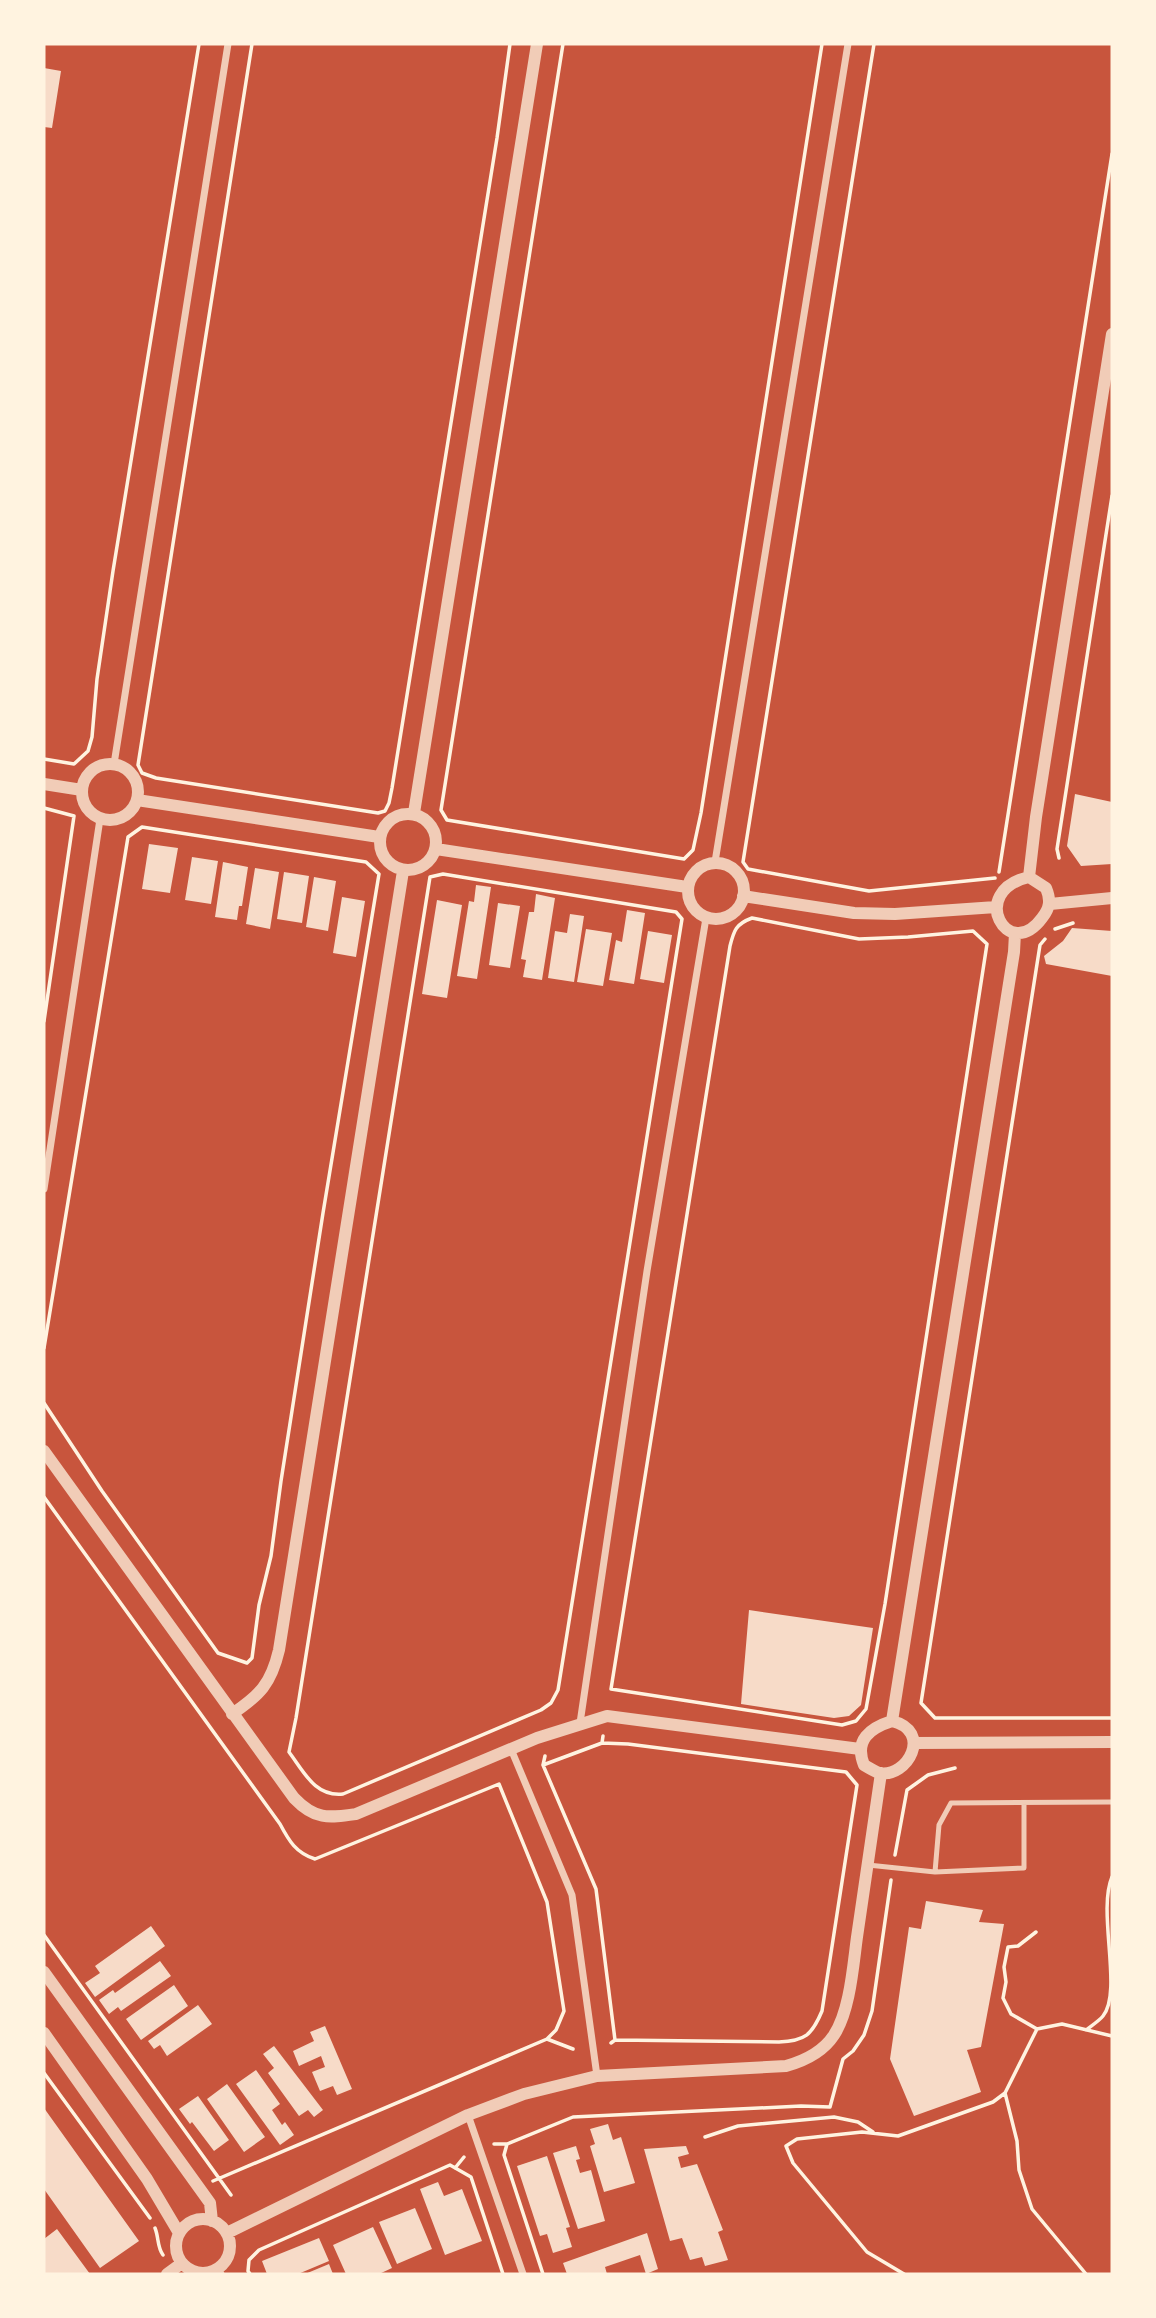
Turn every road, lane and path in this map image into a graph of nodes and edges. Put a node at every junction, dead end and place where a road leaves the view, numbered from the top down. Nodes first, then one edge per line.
1 (199, 44) edge
2 (228, 44) edge
3 (252, 44) edge
4 (510, 44) edge
5 (537, 44) edge
6 (562, 44) edge
7 (822, 44) edge
8 (848, 44) edge
9 (874, 44) edge
10 (1112, 155) edge
11 (1112, 334) edge
12 (1112, 496) edge
13 (44, 759) edge
14 (114, 764) junction
15 (44, 784) edge
16 (82, 790) junction
17 (137, 800) junction
18 (44, 808) edge
19 (414, 813) junction
20 (100, 820) junction
21 (379, 837) junction
22 (436, 849) junction
23 (1059, 858) dead end
24 (715, 862) junction
25 (402, 871) junction
26 (1029, 877) junction
27 (687, 887) junction
28 (743, 897) junction
29 (1112, 898) edge
30 (1050, 904) junction
31 (996, 907) junction
32 (706, 918) junction
33 (1073, 923) dead end
34 (734, 929) dead end
35 (1015, 933) junction
36 (980, 938) dead end
37 (44, 1021) edge
38 (44, 1189) edge
39 (44, 1348) edge
40 (44, 1403) edge
41 (44, 1451) edge
42 (559, 1683) joint
43 (232, 1714) junction
44 (1112, 1718) edge
45 (892, 1721) junction
46 (580, 1723) junction
47 (603, 1736) dead end
48 (1112, 1742) edge
49 (602, 1743) junction
50 (914, 1743) junction
51 (511, 1749) junction
52 (860, 1749) junction
53 (543, 1765) dead end
54 (955, 1768) dead end
55 (881, 1773) junction
56 (456, 1801) dead end
57 (1112, 1802) edge
58 (1024, 1803) junction
59 (868, 1865) junction
60 (893, 1868) junction
61 (936, 1872) junction
62 (1112, 1877) edge
63 (1036, 1932) dead end
64 (44, 1935) edge
65 (44, 1972) edge
66 (1037, 2029) junction
67 (1086, 2030) junction
68 (44, 2033) edge
69 (1112, 2036) edge
70 (547, 2039) junction
71 (615, 2040) dead end
72 (573, 2049) dead end
73 (44, 2074) edge
74 (597, 2076) junction
75 (1005, 2093) junction
76 (468, 2115) junction
77 (875, 2133) junction
78 (705, 2137) dead end
79 (494, 2144) dead end
80 (507, 2144) junction
81 (464, 2157) dead end
82 (455, 2168) junction
83 (219, 2178) junction
84 (231, 2195) dead end
85 (212, 2221) junction
86 (179, 2233) junction
87 (227, 2233) junction
88 (163, 2255) dead end
89 (182, 2263) junction
90 (219, 2272) edge
91 (167, 2274) edge
92 (250, 2274) edge
93 (503, 2274) edge
94 (523, 2274) edge
95 (543, 2274) edge
96 (904, 2274) edge
97 (1086, 2274) edge

1 - 13 path
2 - 14 street
3 - 4 path
5 - 19 street
6 - 7 path
8 - 24 street
9 - 10 path
11 - 26 street
12 - 23 path
14 - 16 street
14 - 17 street
15 - 16 street
16 - 20 street
17 - 20 street
17 - 21 street
18 - 37 path
19 - 21 street
19 - 22 street
20 - 38 street
21 - 25 street
22 - 25 street
22 - 27 street
24 - 27 street
24 - 28 street
25 - 43 street
26 - 30 street
26 - 31 street
27 - 32 street
28 - 31 street
28 - 32 street
29 - 30 street
30 - 35 street
31 - 35 street
32 - 46 street
33 - 44 path
34 - 36 path
35 - 45 street
39 - 40 path
41 - 43 street
42 - 42 path
43 - 51 street
45 - 50 street
45 - 52 street
46 - 51 street
46 - 52 street
47 - 49 path
48 - 50 street
49 - 53 path
49 - 71 path
50 - 55 street
51 - 74 street
52 - 55 street
54 - 60 path
55 - 59 street
56 - 70 path
57 - 58 lane
58 - 61 lane
58 - 61 lane
59 - 60 lane
59 - 74 street
60 - 61 lane
60 - 80 path
62 - 67 path
63 - 66 path
64 - 83 path
65 - 85 street
66 - 67 path
66 - 75 path
67 - 69 path
68 - 86 street
70 - 72 path
70 - 83 path
73 - 88 path
74 - 76 street
75 - 77 path
75 - 97 path
76 - 87 street
76 - 94 street
77 - 78 path
77 - 96 path
79 - 80 path
80 - 95 path
81 - 82 path
82 - 92 path
82 - 93 path
83 - 84 path
85 - 86 street
85 - 87 street
86 - 89 street
87 - 90 street
89 - 90 street
89 - 91 street

